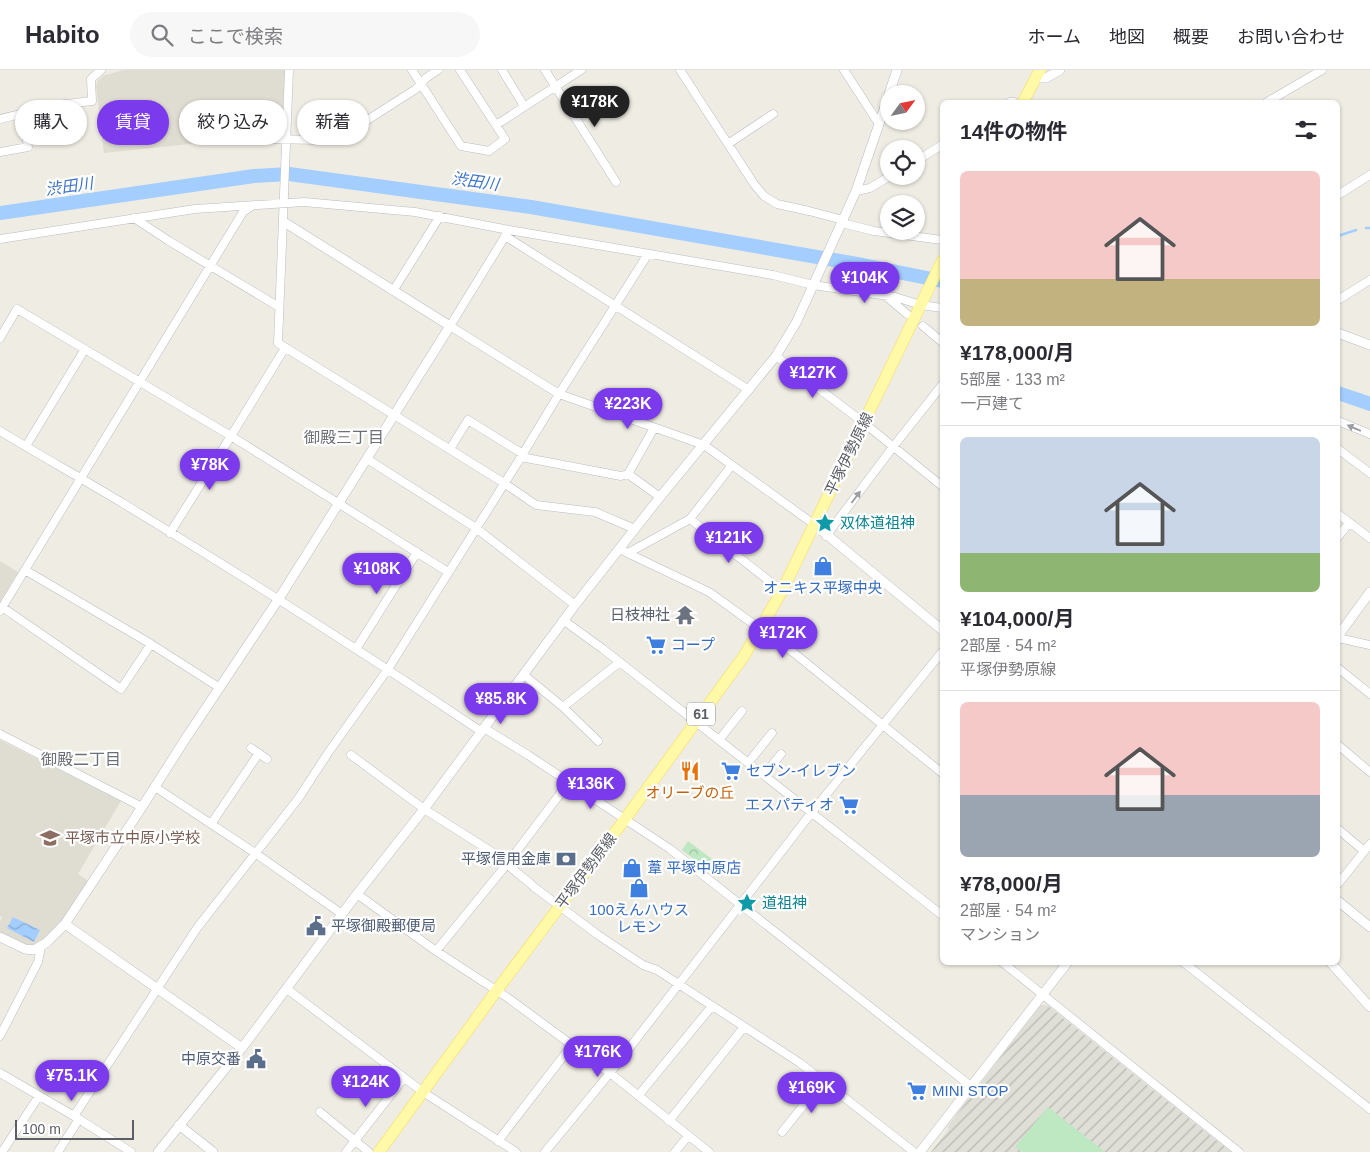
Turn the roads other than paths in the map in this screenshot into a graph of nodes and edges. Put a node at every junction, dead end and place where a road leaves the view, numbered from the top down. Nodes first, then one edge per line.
1 (101, 70) edge
2 (289, 70) edge
3 (412, 70) edge
4 (438, 70) edge
5 (460, 70) edge
6 (502, 70) edge
7 (545, 70) edge
8 (581, 70) edge
9 (680, 70) edge
10 (844, 70) edge
11 (897, 70) edge
12 (1060, 70) edge
13 (1322, 70) edge
14 (1038, 74) edge
15 (421, 84) junction
16 (892, 85) edge
17 (555, 86) junction
18 (1023, 100) edge
19 (1270, 100) edge
20 (87, 102) edge
21 (287, 106) edge
22 (524, 106) junction
23 (773, 114) dead end
24 (15, 115) edge
25 (0, 119) edge
26 (369, 119) edge
27 (880, 121) edge
28 (879, 124) junction
29 (496, 125) junction
30 (728, 144) junction
31 (28, 145) edge
32 (285, 145) edge
33 (940, 146) edge
34 (0, 152) edge
35 (925, 155) edge
36 (1370, 175) edge
37 (616, 182) dead end
38 (880, 182) edge
39 (856, 191) junction
40 (1340, 194) edge
41 (284, 203) junction
42 (253, 205) junction
43 (440, 216) junction
44 (134, 218) junction
45 (284, 222) junction
46 (842, 223) junction
47 (507, 233) junction
48 (0, 238) edge
49 (940, 240) edge
50 (648, 254) junction
51 (210, 266) junction
52 (940, 266) edge
53 (1370, 280) edge
54 (814, 283) junction
55 (393, 291) junction
56 (886, 296) junction
57 (1340, 299) edge
58 (922, 303) junction
59 (616, 305) junction
60 (279, 308) junction
61 (940, 308) edge
62 (907, 314) dead end
63 (450, 326) junction
64 (923, 326) dead end
65 (1340, 334) edge
66 (0, 338) edge
67 (940, 340) edge
68 (1370, 345) edge
69 (285, 348) junction
70 (85, 349) junction
71 (776, 356) junction
72 (141, 381) junction
73 (940, 388) edge
74 (749, 390) junction
75 (559, 394) junction
76 (395, 415) junction
77 (1340, 422) edge
78 (864, 423) junction
79 (654, 428) junction
80 (0, 431) edge
81 (1370, 434) edge
82 (231, 436) junction
83 (704, 445) junction
84 (26, 446) junction
85 (893, 447) junction
86 (450, 449) junction
87 (1340, 450) edge
88 (522, 456) junction
89 (367, 459) junction
90 (732, 465) junction
91 (1370, 473) edge
92 (628, 474) junction
93 (81, 480) junction
94 (504, 483) junction
95 (940, 484) edge
96 (660, 497) junction
97 (339, 504) junction
98 (1340, 516) edge
99 (690, 519) junction
100 (1349, 523) junction
101 (814, 525) junction
102 (476, 528) junction
103 (636, 529) junction
104 (170, 532) junction
105 (1340, 534) edge
106 (826, 536) junction
107 (1370, 538) edge
108 (624, 551) junction
109 (417, 552) junction
110 (25, 570) junction
111 (448, 572) junction
112 (782, 591) junction
113 (1370, 592) edge
114 (278, 600) junction
115 (575, 605) junction
116 (1, 609) edge
117 (563, 620) junction
118 (760, 628) junction
119 (940, 628) edge
120 (1340, 634) edge
121 (1340, 638) edge
122 (151, 644) junction
123 (1370, 645) edge
124 (356, 649) junction
125 (940, 655) edge
126 (620, 662) junction
127 (388, 669) junction
128 (1340, 670) edge
129 (524, 675) junction
130 (220, 688) junction
131 (1370, 694) edge
132 (562, 708) junction
133 (742, 711) dead end
134 (696, 721) junction
135 (884, 726) junction
136 (483, 730) junction
137 (772, 733) dead end
138 (0, 734) edge
139 (598, 740) dead end
140 (719, 740) junction
141 (1340, 747) edge
142 (251, 748) dead end
143 (259, 753) junction
144 (351, 754) dead end
145 (781, 754) dead end
146 (268, 758) dead end
147 (748, 763) junction
148 (940, 771) edge
149 (1370, 772) edge
150 (764, 775) junction
151 (569, 782) junction
152 (155, 787) junction
153 (142, 807) junction
154 (424, 809) junction
155 (812, 812) junction
156 (625, 819) junction
157 (212, 824) junction
158 (1340, 831) edge
159 (1370, 844) edge
160 (1364, 851) junction
161 (255, 853) junction
162 (507, 864) junction
163 (1340, 881) edge
164 (357, 894) junction
165 (1340, 903) edge
166 (742, 905) junction
167 (559, 906) junction
168 (940, 913) edge
169 (342, 914) junction
170 (65, 924) junction
171 (1370, 927) edge
172 (0, 937) edge
173 (41, 947) junction
174 (436, 951) junction
175 (1006, 965) edge
176 (1066, 965) edge
177 (1188, 965) edge
178 (1333, 965) edge
179 (679, 985) junction
180 (156, 988) junction
181 (287, 989) junction
182 (497, 990) junction
183 (1043, 995) junction
184 (712, 1006) junction
185 (1370, 1007) edge
186 (744, 1027) junction
187 (0, 1036) edge
188 (572, 1045) junction
189 (242, 1048) junction
190 (0, 1073) edge
191 (610, 1073) junction
192 (404, 1078) junction
193 (823, 1081) junction
194 (972, 1086) junction
195 (423, 1092) junction
196 (39, 1096) junction
197 (638, 1096) junction
198 (1370, 1109) edge
199 (320, 1112) dead end
200 (77, 1117) junction
201 (669, 1121) junction
202 (179, 1125) junction
203 (782, 1132) dead end
204 (688, 1136) junction
205 (355, 1141) junction
206 (498, 1141) junction
207 (2, 1152) edge
208 (58, 1152) edge
209 (131, 1152) edge
210 (158, 1152) edge
211 (212, 1152) edge
212 (346, 1152) edge
213 (369, 1152) edge
214 (380, 1152) edge
215 (516, 1152) edge
216 (546, 1152) edge
217 (675, 1152) edge
218 (709, 1152) edge
219 (914, 1152) edge
220 (920, 1152) edge
221 (1239, 1152) edge

1 - 20 street
2 - 21 street
3 - 15 street
4 - 15 street
5 - 29 street
6 - 22 street
7 - 17 street
8 - 17 street
9 - 30 street
10 - 28 street
11 - 16 street
12 - 14 street
13 - 19 street
14 - 18 main road
15 - 26 street
15 - 29 street
17 - 22 street
17 - 37 street
22 - 29 street
23 - 30 street
24 - 25 street
27 - 28 street
28 - 39 street
30 - 46 street
31 - 34 street
32 - 41 street
33 - 35 street
36 - 40 street
38 - 39 street
39 - 46 street
41 - 42 street
41 - 43 street
41 - 45 street
42 - 44 street
42 - 51 street
43 - 47 street
43 - 55 street
44 - 48 street
44 - 51 street
45 - 55 street
45 - 60 street
46 - 49 street
46 - 54 street
47 - 50 street
47 - 59 street
47 - 63 street
50 - 54 street
50 - 59 street
51 - 60 street
51 - 72 street
52 - 58 main road, 平塚伊勢原線 / 61
53 - 57 street
54 - 56 street
54 - 71 street
55 - 63 street
56 - 58 street
56 - 62 street
58 - 61 street
58 - 78 main road, 平塚伊勢原線 / 61
59 - 74 street
59 - 75 street
60 - 69 street
63 - 75 street
63 - 76 street
64 - 67 street
65 - 68 street
66 - 70 street
69 - 76 street
69 - 82 street
70 - 72 street
70 - 84 street
71 - 74 street
71 - 78 street
72 - 82 street
72 - 93 street
73 - 85 street
74 - 83 street
75 - 79 street
75 - 88 street
76 - 86 street
76 - 89 street
81 -> 77 street
78 - 85 street
78 - 101 main road, 平塚伊勢原線 / 61
79 - 83 street
79 - 92 street
80 - 84 street
82 - 97 street
82 - 104 street
83 - 90 street
83 - 96 street
84 - 93 street
85 - 95 street
106 -> 85 street
86 - 88 street
86 - 94 street
87 - 91 street
88 - 92 street
88 - 94 street
89 - 97 street
89 - 102 street
90 - 99 street
90 - 101 street
92 - 96 street
93 - 104 street
93 - 110 street
94 - 102 street
94 - 103 street
96 - 103 street
97 - 109 street
97 - 114 street
98 - 100 street
99 - 108 street
99 - 112 street
100 - 105 street
100 - 107 street
101 - 106 street
101 - 112 main road, 平塚伊勢原線 / 61
102 - 111 street
102 - 115 street
103 - 108 street
104 - 114 street
106 - 119 street
108 - 115 street
108 - 118 street
109 - 111 street
109 - 124 street
110 - 116 street
110 - 122 street
111 - 127 street
112 - 118 main road, 平塚伊勢原線 / 61
113 - 120 street
114 - 124 street
114 - 130 street
115 - 117 street
116 - 122 street
117 - 126 street
117 - 129 street
118 - 134 main road, 平塚伊勢原線 / 61
118 - 135 street
121 - 123 street
122 - 130 street
124 - 127 street
125 - 135 street
126 - 132 street
126 - 134 street
127 - 136 street
127 - 161 street
128 - 131 street
129 - 132 street
129 - 136 street
130 - 152 street
132 - 139 street
133 - 140 street
134 - 140 street
134 - 156 main road, 平塚伊勢原線 / 61
135 - 148 street
135 - 155 street
136 - 151 street
136 - 154 street
137 - 147 street
138 - 153 street
140 - 147 street
141 - 149 street
142 - 143 street
143 - 146 street
143 - 157 street
144 - 154 street
145 - 150 street
147 - 150 street
150 - 155 street
151 - 156 street
151 - 162 street
152 - 153 street
152 - 157 street
153 - 170 street
154 - 162 street
154 - 164 street
155 - 166 street
155 - 168 street
156 - 166 street
156 - 167 main road, 平塚伊勢原線 / 61
157 - 161 street
158 - 160 street
159 - 160 street
160 - 163 street
161 - 169 street
161 - 180 street
162 - 167 street
162 - 174 street
164 - 169 street
164 - 174 street
165 - 171 street
166 - 179 street
166 - 194 street
167 - 179 street
167 - 182 main road, 平塚伊勢原線 / 61
169 - 181 street
170 - 173 street
170 - 180 street
172 - 173 street
173 - 187 street
174 - 182 street
175 - 183 street
176 - 183 street
177 - 198 street
178 - 185 street
179 - 184 street
179 - 191 street
180 - 189 street
180 - 200 street
181 - 189 street
181 - 192 street
182 - 188 street
182 - 195 main road, 平塚伊勢原線 / 61
183 - 194 street
183 - 221 street
184 - 186 street
184 - 197 street
186 - 193 street
186 - 201 street
188 - 191 street
188 - 206 street
189 - 202 street
190 - 196 street
191 - 197 street
191 - 216 street
192 - 195 street
192 - 205 street
193 - 203 street
193 - 219 street
194 - 220 street
195 - 206 street
195 - 214 main road, 平塚伊勢原線 / 61
196 - 200 street
196 - 207 street
197 - 201 street
199 - 205 street
200 - 208 street
200 - 209 street
201 - 204 street
202 - 210 street
202 - 211 street
204 - 217 street
204 - 218 street
205 - 212 street
205 - 213 street
206 - 215 street

